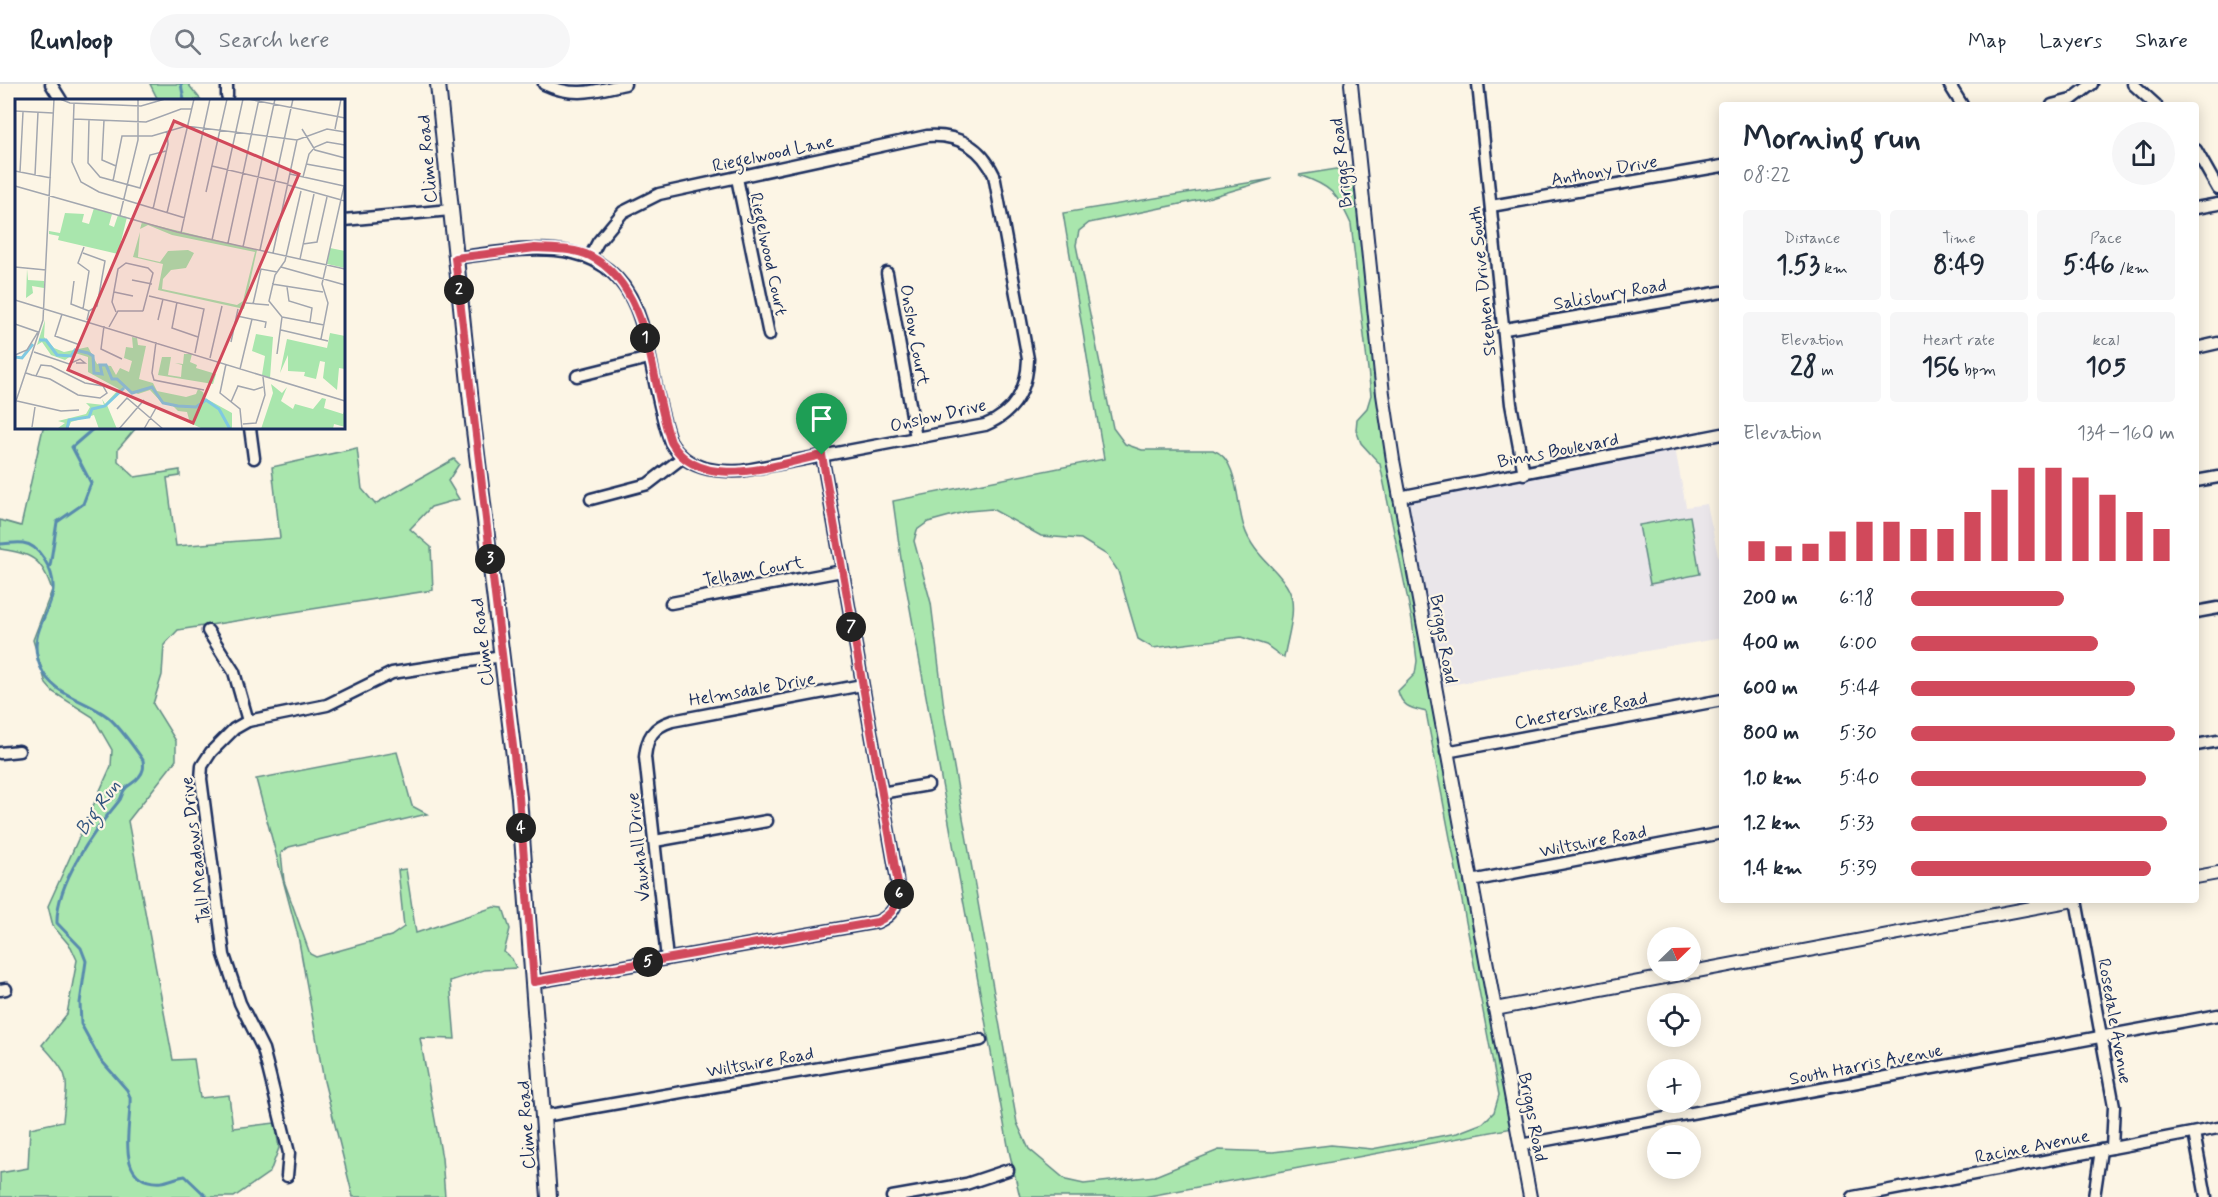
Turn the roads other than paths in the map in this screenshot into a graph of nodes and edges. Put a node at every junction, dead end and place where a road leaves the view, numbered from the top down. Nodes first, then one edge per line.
1 (51, 84) edge
2 (227, 84) edge
3 (438, 84) edge
4 (544, 84) edge
5 (625, 84) edge
6 (1351, 84) edge
7 (1478, 84) edge
8 (1949, 84) edge
9 (2092, 84) edge
10 (2133, 84) edge
11 (227, 96) dead end
12 (60, 99) edge
13 (1960, 102) edge
14 (2063, 102) edge
15 (2153, 102) edge
16 (2199, 155) edge
17 (983, 156) joint
18 (1719, 167) edge
19 (737, 178) junction
20 (2218, 189) edge
21 (2218, 204) edge
22 (1491, 206) junction
23 (2199, 207) edge
24 (450, 210) junction
25 (345, 220) edge
26 (590, 256) junction
27 (455, 258) junction
28 (887, 273) dead end
29 (1719, 293) edge
30 (1504, 329) junction
31 (769, 335) dead end
32 (2218, 344) edge
33 (2199, 347) edge
34 (649, 358) junction
35 (577, 376) dead end
36 (250, 429) edge
37 (1719, 435) edge
38 (916, 438) junction
39 (822, 455) junction
40 (683, 457) junction
41 (254, 458) dead end
42 (1524, 474) junction
43 (2218, 477) edge
44 (2199, 480) edge
45 (1399, 496) junction
46 (591, 499) dead end
47 (842, 571) junction
48 (670, 603) dead end
49 (2218, 608) edge
50 (2199, 611) edge
51 (208, 631) dead end
52 (502, 656) junction
53 (861, 685) junction
54 (1719, 701) edge
55 (248, 721) junction
56 (651, 732) joint
57 (2218, 741) edge
58 (2199, 744) edge
59 (19, 751) dead end
60 (1446, 752) junction
61 (0, 753) edge
62 (928, 785) dead end
63 (882, 793) junction
64 (767, 821) dead end
65 (1719, 834) edge
66 (655, 841) junction
67 (2218, 873) edge
68 (2199, 876) edge
69 (1471, 881) junction
70 (2059, 903) edge
71 (2076, 903) edge
72 (667, 959) junction
73 (534, 982) junction
74 (1495, 1009) junction
75 (2218, 1016) edge
76 (2102, 1036) junction
77 (981, 1040) dead end
78 (543, 1116) junction
79 (2218, 1128) edge
80 (2194, 1133) junction
81 (1520, 1145) junction
82 (2107, 1149) junction
83 (1008, 1170) dead end
84 (287, 1176) dead end
85 (954, 1192) edge
86 (549, 1197) edge
87 (892, 1197) edge
88 (1530, 1197) edge
89 (1853, 1197) edge
90 (2094, 1197) edge
91 (2206, 1197) edge

1 - 12 street
2 - 11 street
3 - 24 main road, Clime Road
4 - 5 street
6 - 45 street, Briggs Road
7 - 22 street, Stephen Drive South
8 - 13 street
9 - 14 street
10 - 15 street
16 - 20 street
17 - 19 street, Riegelwood Lane
17 - 38 street, Onslow Drive
18 - 22 street, Anthony Drive
19 - 26 street, Riegelwood Lane
19 - 31 street, Riegelwood Court
21 - 23 street
22 - 30 street, Stephen Drive South
24 - 25 street
24 - 27 main road, Clime Road
26 - 27 street
26 - 34 street
27 - 52 main road, Clime Road
28 - 38 street, Onslow Court
29 - 30 street, Salisbury Road
30 - 42 street, Stephen Drive South
32 - 33 street
34 - 35 street
34 - 40 street
36 - 41 street
37 - 42 street, Binns Boulevard
38 - 39 street, Onslow Drive
39 - 40 street, Onslow Drive
39 - 47 street
40 - 46 street
42 - 45 street, Binns Boulevard
43 - 44 street
45 - 60 street, Briggs Road
47 - 48 street, Telham Court
47 - 53 street
49 - 50 street
51 - 55 street
52 - 55 street, Tall Meadows Drive
52 - 73 main road, Clime Road
53 - 56 street, Helmsdale Drive
53 - 63 street
54 - 60 street, Chestershire Road
55 - 84 street, Tall Meadows Drive
56 - 66 street, Vauxhall Drive
57 - 58 street
59 - 61 street
60 - 69 street, Briggs Road
62 - 63 street
63 - 72 street
64 - 66 street
65 - 69 street, Wiltshire Road
66 - 72 street, Vauxhall Drive
67 - 68 street
69 - 74 street, Briggs Road
70 - 74 street
71 - 76 street, Rosedale Avenue
72 - 73 street
73 - 78 main road, Clime Road
74 - 81 street, Briggs Road
75 - 76 street, South Harris Avenue
76 - 81 street, South Harris Avenue
76 - 82 street, Rosedale Avenue
77 - 78 street, Wiltshire Road
78 - 86 main road, Clime Road
79 - 80 street, Racine Avenue
80 - 82 street, Racine Avenue
80 - 91 street
81 - 88 street, Briggs Road
82 - 89 street, Racine Avenue
82 - 90 street, Rosedale Avenue
83 - 85 street
85 - 87 street

